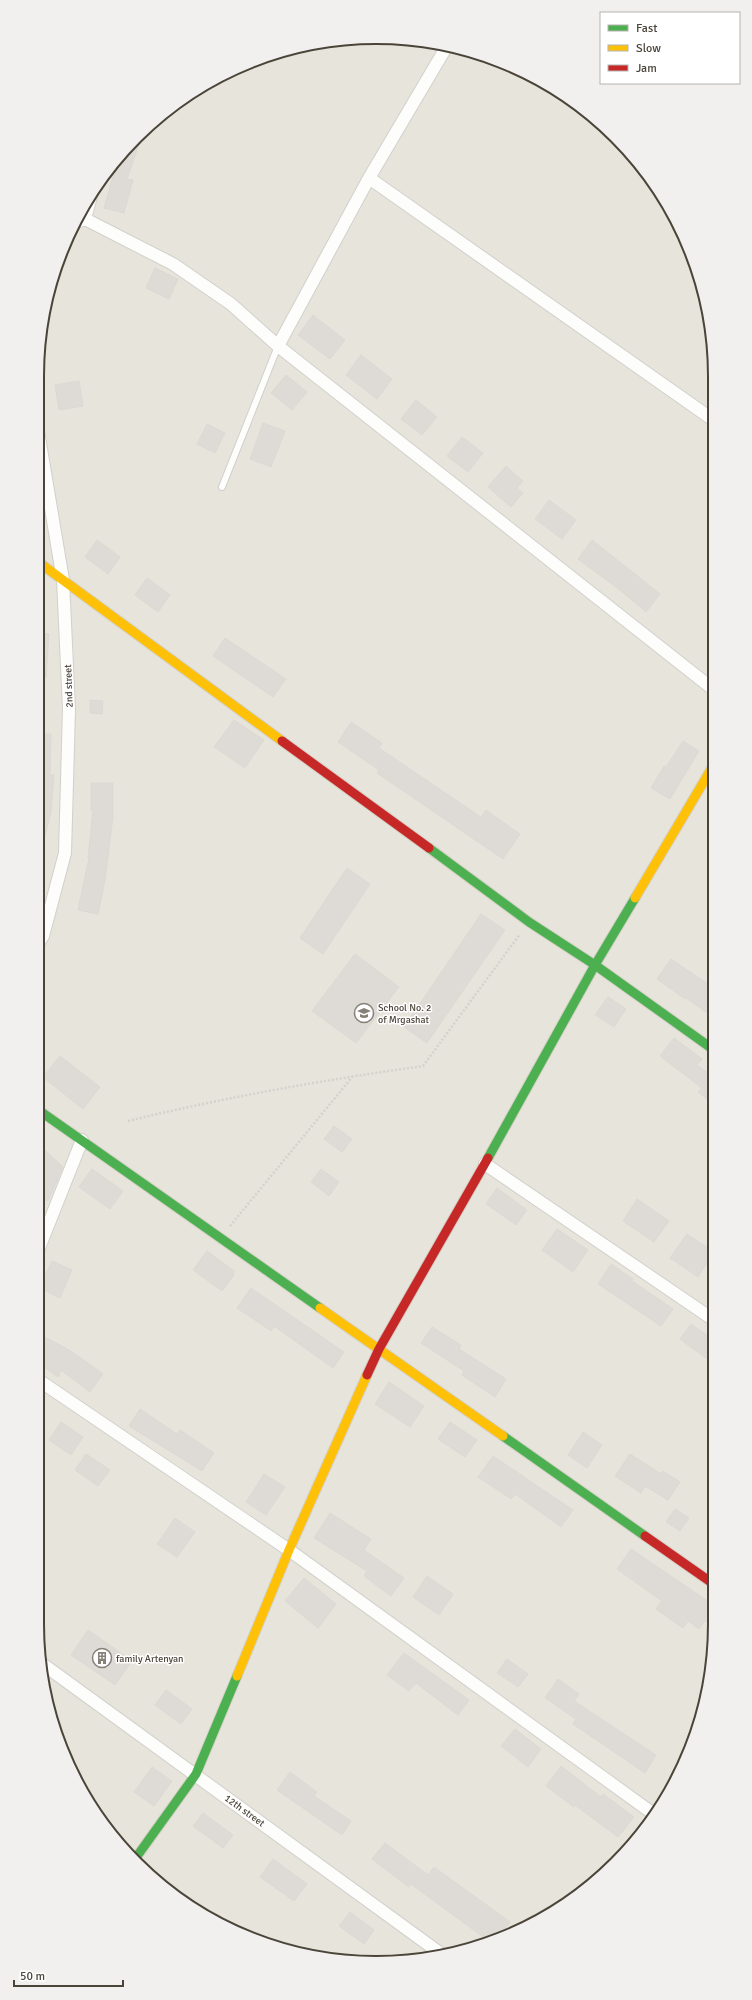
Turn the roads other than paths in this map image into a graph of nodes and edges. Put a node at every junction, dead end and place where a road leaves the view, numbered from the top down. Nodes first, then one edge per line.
1 (444, 51) edge
2 (369, 178) junction
3 (82, 222) edge
4 (278, 346) junction
5 (708, 416) edge
6 (44, 467) edge
7 (222, 487) dead end
8 (44, 566) edge
9 (63, 580) junction
10 (708, 685) edge
11 (708, 774) edge
12 (44, 932) edge
13 (595, 965) junction
14 (708, 1046) edge
15 (44, 1113) edge
16 (82, 1140) junction
17 (485, 1164) junction
18 (44, 1235) edge
19 (708, 1316) edge
20 (379, 1349) junction
21 (44, 1384) edge
22 (289, 1550) junction
23 (708, 1579) edge
24 (47, 1667) edge
25 (196, 1774) junction
26 (650, 1811) edge
27 (138, 1855) edge
28 (437, 1951) edge

1 - 2 street
2 - 4 street
2 - 5 street
3 - 4 street
4 - 7 lane
4 - 10 street
6 - 9 street, 2nd street
8 - 9 street
9 - 12 street, 2nd street
9 - 13 street
11 - 13 street
13 - 14 street
13 - 17 street
15 - 16 street
16 - 18 street
16 - 20 street
17 - 19 street
17 - 20 street
20 - 22 street
20 - 23 street
21 - 22 street
22 - 25 street
22 - 26 street
24 - 25 street, 12th street
25 - 27 street
25 - 28 street, 12th street

